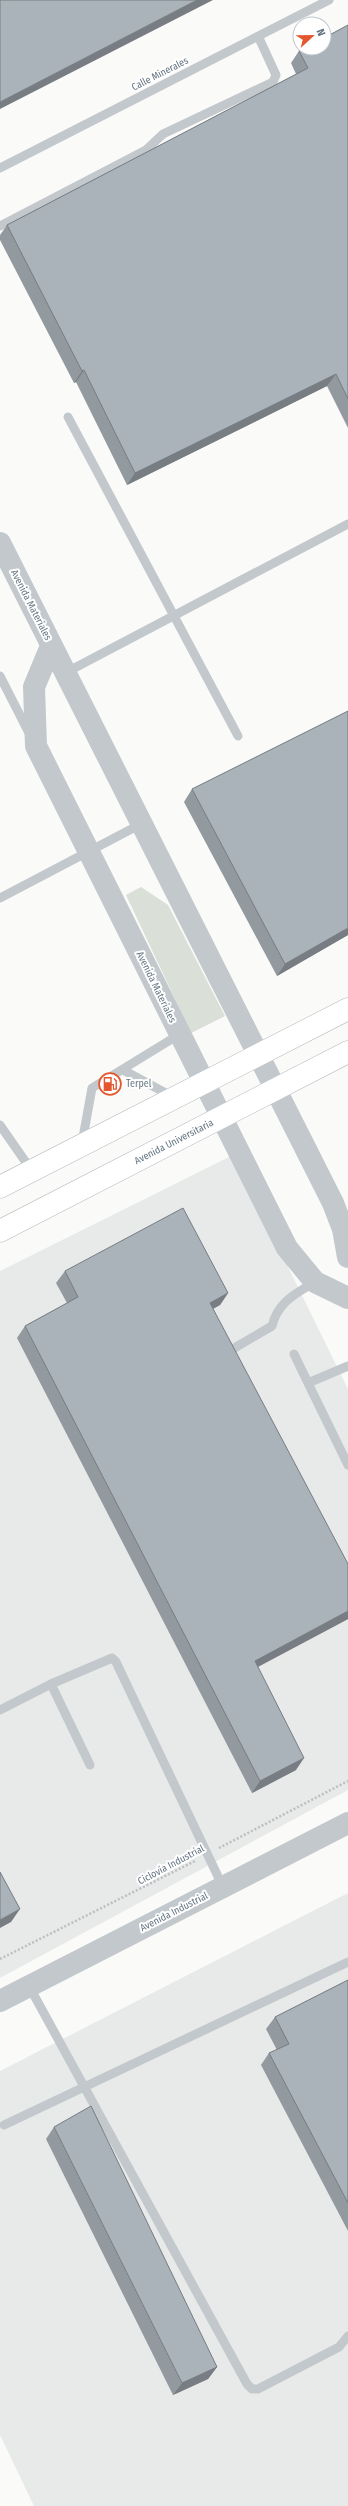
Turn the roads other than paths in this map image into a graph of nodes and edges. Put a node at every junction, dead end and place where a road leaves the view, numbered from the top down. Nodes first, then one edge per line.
1 (329, 0) edge
2 (258, 36) junction
3 (0, 168) edge
4 (0, 226) edge
5 (68, 417) dead end
6 (348, 524) edge
7 (0, 543) edge
8 (175, 616) junction
9 (51, 646) junction
10 (65, 673) junction
11 (0, 676) edge
12 (238, 736) dead end
13 (36, 746) junction
14 (141, 824) junction
15 (90, 851) junction
16 (0, 898) edge
17 (348, 1009) edge
18 (180, 1034) junction
19 (348, 1052) edge
20 (257, 1056) junction
21 (123, 1070) junction
22 (204, 1083) junction
23 (274, 1090) junction
24 (174, 1098) junction
25 (222, 1117) junction
26 (0, 1125) edge
27 (82, 1145) junction
28 (32, 1171) junction
29 (0, 1187) edge
30 (0, 1231) edge
31 (348, 1257) edge
32 (314, 1282) junction
33 (348, 1298) edge
34 (231, 1350) edge
35 (294, 1354) dead end
36 (348, 1366) edge
37 (308, 1384) junction
38 (348, 1464) edge
39 (51, 1684) junction
40 (0, 1710) edge
41 (90, 1765) dead end
42 (348, 1823) edge
43 (223, 1887) junction
44 (348, 1962) edge
45 (29, 1986) junction
46 (0, 2001) edge
47 (85, 2088) junction
48 (4, 2125) dead end
49 (348, 2336) edge

1 - 2 lane, Calle Minerales
2 - 3 lane, Calle Minerales
2 - 4 lane
5 - 8 lane
6 - 8 lane
7 - 9 street, Avenida Materiales
8 - 10 lane
8 - 12 lane
9 - 10 street, Avenida Materiales
9 - 13 street, Avenida Materiales
10 - 14 street, Avenida Materiales
11 - 13 lane
13 - 15 street, Avenida Materiales
14 - 15 lane
14 - 20 street, Avenida Materiales
15 - 16 lane
15 - 18 street, Avenida Materiales
17 - 20 main road
18 - 21 lane
18 - 22 street, Avenida Materiales
19 - 23 main road, Avenida Universitaria
20 - 22 main road
20 - 23 street, Avenida Materiales
21 - 24 lane
21 - 27 lane
22 - 24 main road
22 - 25 street, Avenida Materiales
23 - 25 main road, Avenida Universitaria
23 - 31 street, Avenida Materiales
24 - 27 main road
25 - 30 main road, Avenida Universitaria
25 - 32 street, Avenida Materiales
26 - 28 lane
27 - 28 main road
28 - 29 main road
32 - 33 street, Avenida Materiales
32 - 34 lane
35 - 37 lane
36 - 37 lane
37 - 38 lane
39 - 40 lane
39 - 41 lane
39 - 43 lane
42 - 43 street, Avenida Industrial
43 - 45 street, Avenida Industrial
44 - 47 lane
45 - 46 street, Avenida Industrial
45 - 47 lane
47 - 48 lane
47 - 49 lane

